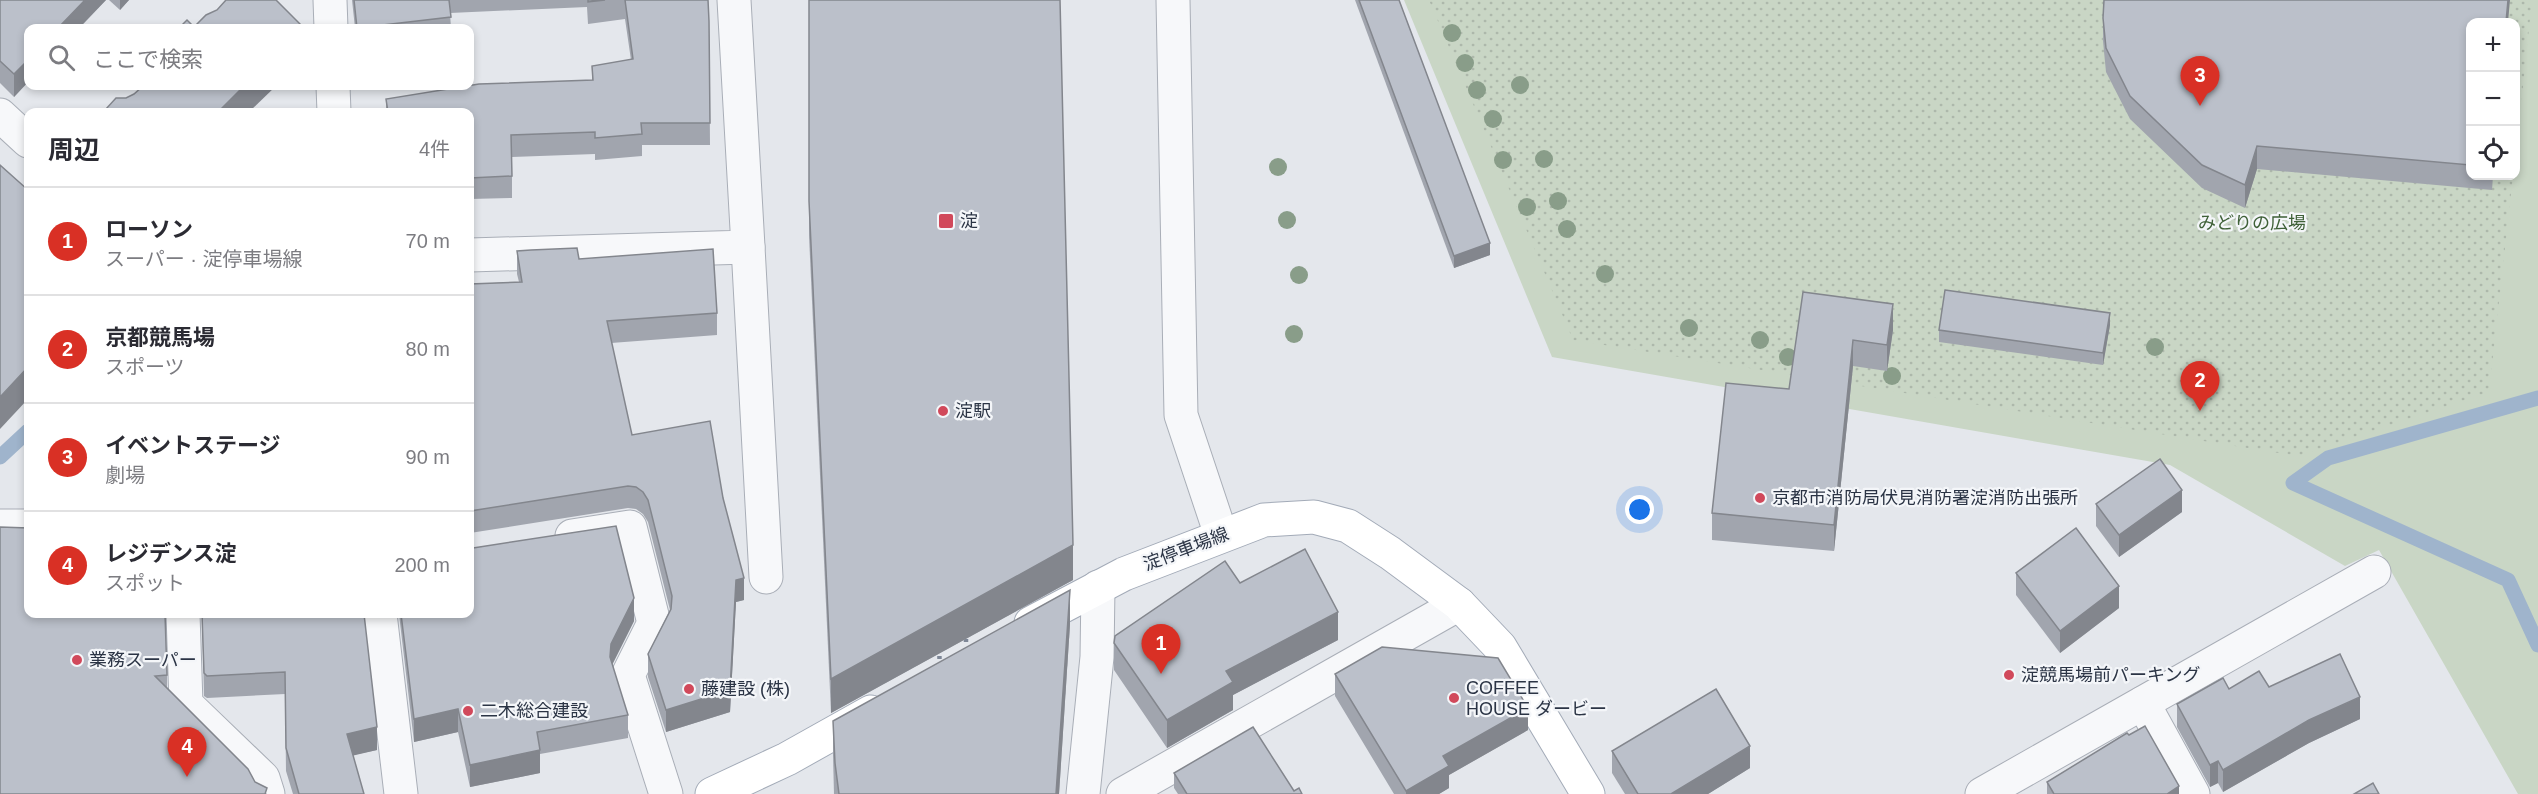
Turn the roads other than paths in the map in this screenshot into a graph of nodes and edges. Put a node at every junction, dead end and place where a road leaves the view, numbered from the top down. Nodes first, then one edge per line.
1 (330, 0) edge
2 (734, 0) edge
3 (1173, 0) edge
4 (331, 24) edge
5 (333, 90) edge
6 (334, 108) edge
7 (0, 115) edge
8 (24, 137) edge
9 (748, 247) junction
10 (474, 255) edge
11 (0, 526) edge
12 (24, 526) edge
13 (1221, 535) junction
14 (538, 542) edge
15 (2373, 572) dead end
16 (766, 577) dead end
17 (1098, 587) junction
18 (1459, 604) junction
19 (183, 618) edge
20 (380, 618) edge
21 (1000, 639) edge
22 (899, 696) edge
23 (2143, 703) junction
24 (268, 794) edge
25 (401, 794) edge
26 (666, 794) edge
27 (712, 794) edge
28 (1083, 794) edge
29 (1123, 794) edge
30 (1588, 794) edge
31 (1982, 794) edge
32 (2193, 794) edge

1 - 4 street
2 - 9 street
3 - 13 street
5 - 6 street
7 - 8 street
9 - 10 street
9 - 16 street
11 - 12 street
13 - 17 main road, 淀停車場線
13 - 18 main road, 淀停車場線
14 - 26 street
15 - 23 street
17 - 21 main road, 淀停車場線
17 - 28 street
18 - 29 street
18 - 30 main road, 淀停車場線
19 - 24 street
20 - 25 street
22 - 27 main road
23 - 31 street
23 - 32 street

